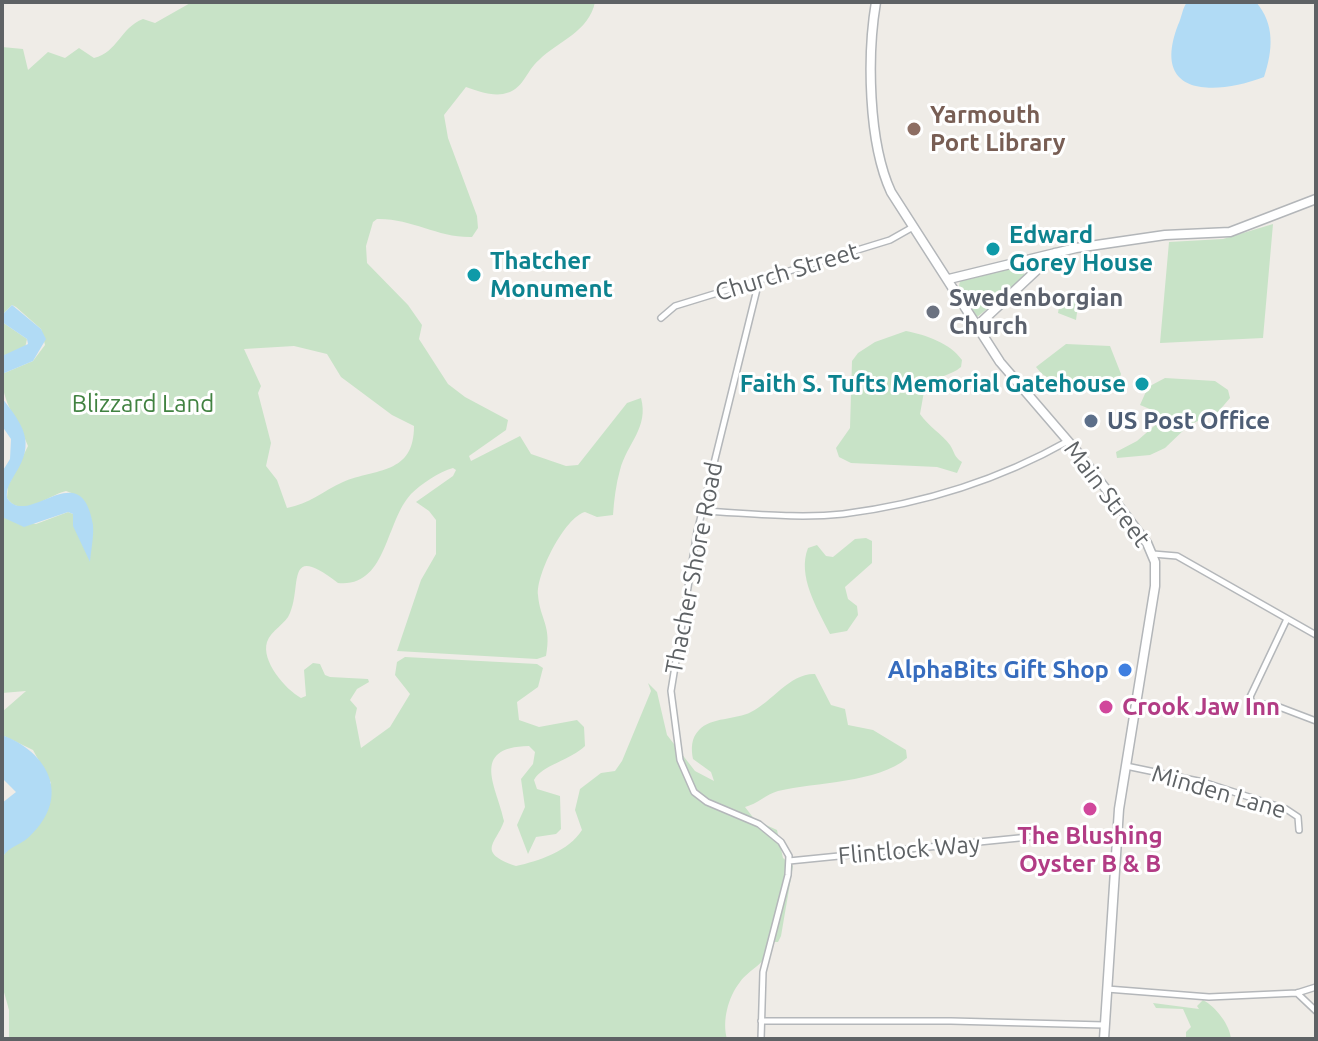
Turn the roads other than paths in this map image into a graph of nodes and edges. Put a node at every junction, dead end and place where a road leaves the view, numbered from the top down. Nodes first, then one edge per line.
1 (876, 2) edge
2 (1316, 199) edge
3 (914, 227) junction
4 (1059, 252) junction
5 (1022, 259) junction
6 (949, 279) junction
7 (1030, 279) junction
8 (759, 281) junction
9 (661, 318) dead end
10 (977, 326) junction
11 (1068, 441) junction
12 (702, 511) junction
13 (1153, 554) junction
14 (1287, 619) junction
15 (1316, 635) edge
16 (1316, 721) edge
17 (1125, 766) junction
18 (1299, 830) dead end
19 (1029, 837) dead end
20 (789, 861) junction
21 (1316, 987) edge
22 (1106, 989) junction
23 (1297, 993) junction
24 (1316, 1011) edge
25 (761, 1021) junction
26 (1104, 1025) junction
27 (761, 1039) edge
28 (1104, 1039) edge

1 - 3 main road, Main Street
2 - 4 main road
3 - 6 main road, Main Street
3 - 8 street, Church Street
4 - 5 main road
4 - 7 main road
5 - 6 main road
5 - 7 street
6 - 10 main road, Main Street
7 - 10 main road
8 - 9 street, Church Street
8 - 12 street, Thacher Shore Road
10 - 11 main road, Main Street
11 - 12 street
11 - 13 main road, Main Street
12 - 20 street, Thacher Shore Road
13 - 14 street
13 - 17 main road, Main Street
14 - 15 street
14 - 16 street
17 - 18 street, Minden Lane
17 - 22 main road, Main Street
19 - 20 street, Flintlock Way
20 - 25 street
21 - 23 street
22 - 23 street
22 - 26 main road, Main Street
23 - 24 street
25 - 26 street
25 - 27 street
26 - 28 main road, Main Street

